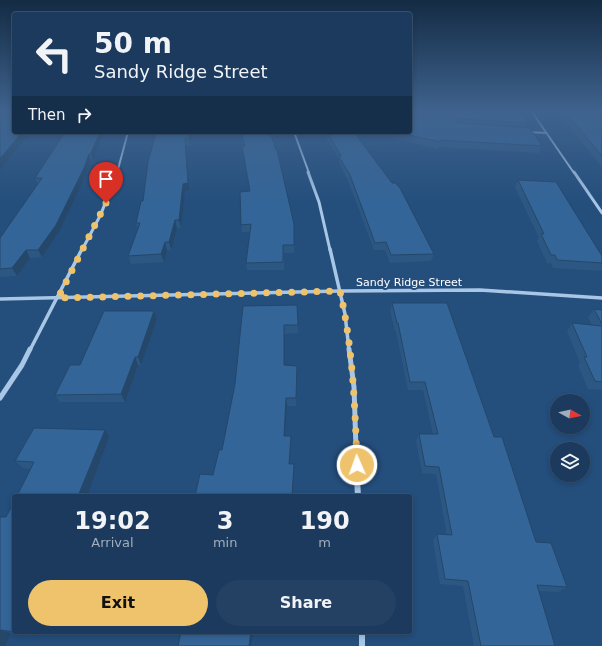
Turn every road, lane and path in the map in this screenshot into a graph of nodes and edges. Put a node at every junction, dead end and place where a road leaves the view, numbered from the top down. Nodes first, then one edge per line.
1 (125, 142) edge
2 (298, 142) edge
3 (552, 142) edge
4 (602, 213) edge
5 (340, 291) junction
6 (58, 298) junction
7 (602, 298) edge
8 (0, 299) edge
9 (0, 398) edge
10 (358, 494) edge
11 (362, 634) edge
12 (362, 646) edge

1 - 6 street
2 - 5 street
3 - 4 street
5 - 6 street, Sandy Ridge Street
5 - 7 street, Sandy Ridge Street
5 - 10 street
6 - 8 street, Sandy Ridge Street
6 - 9 street
11 - 12 street

